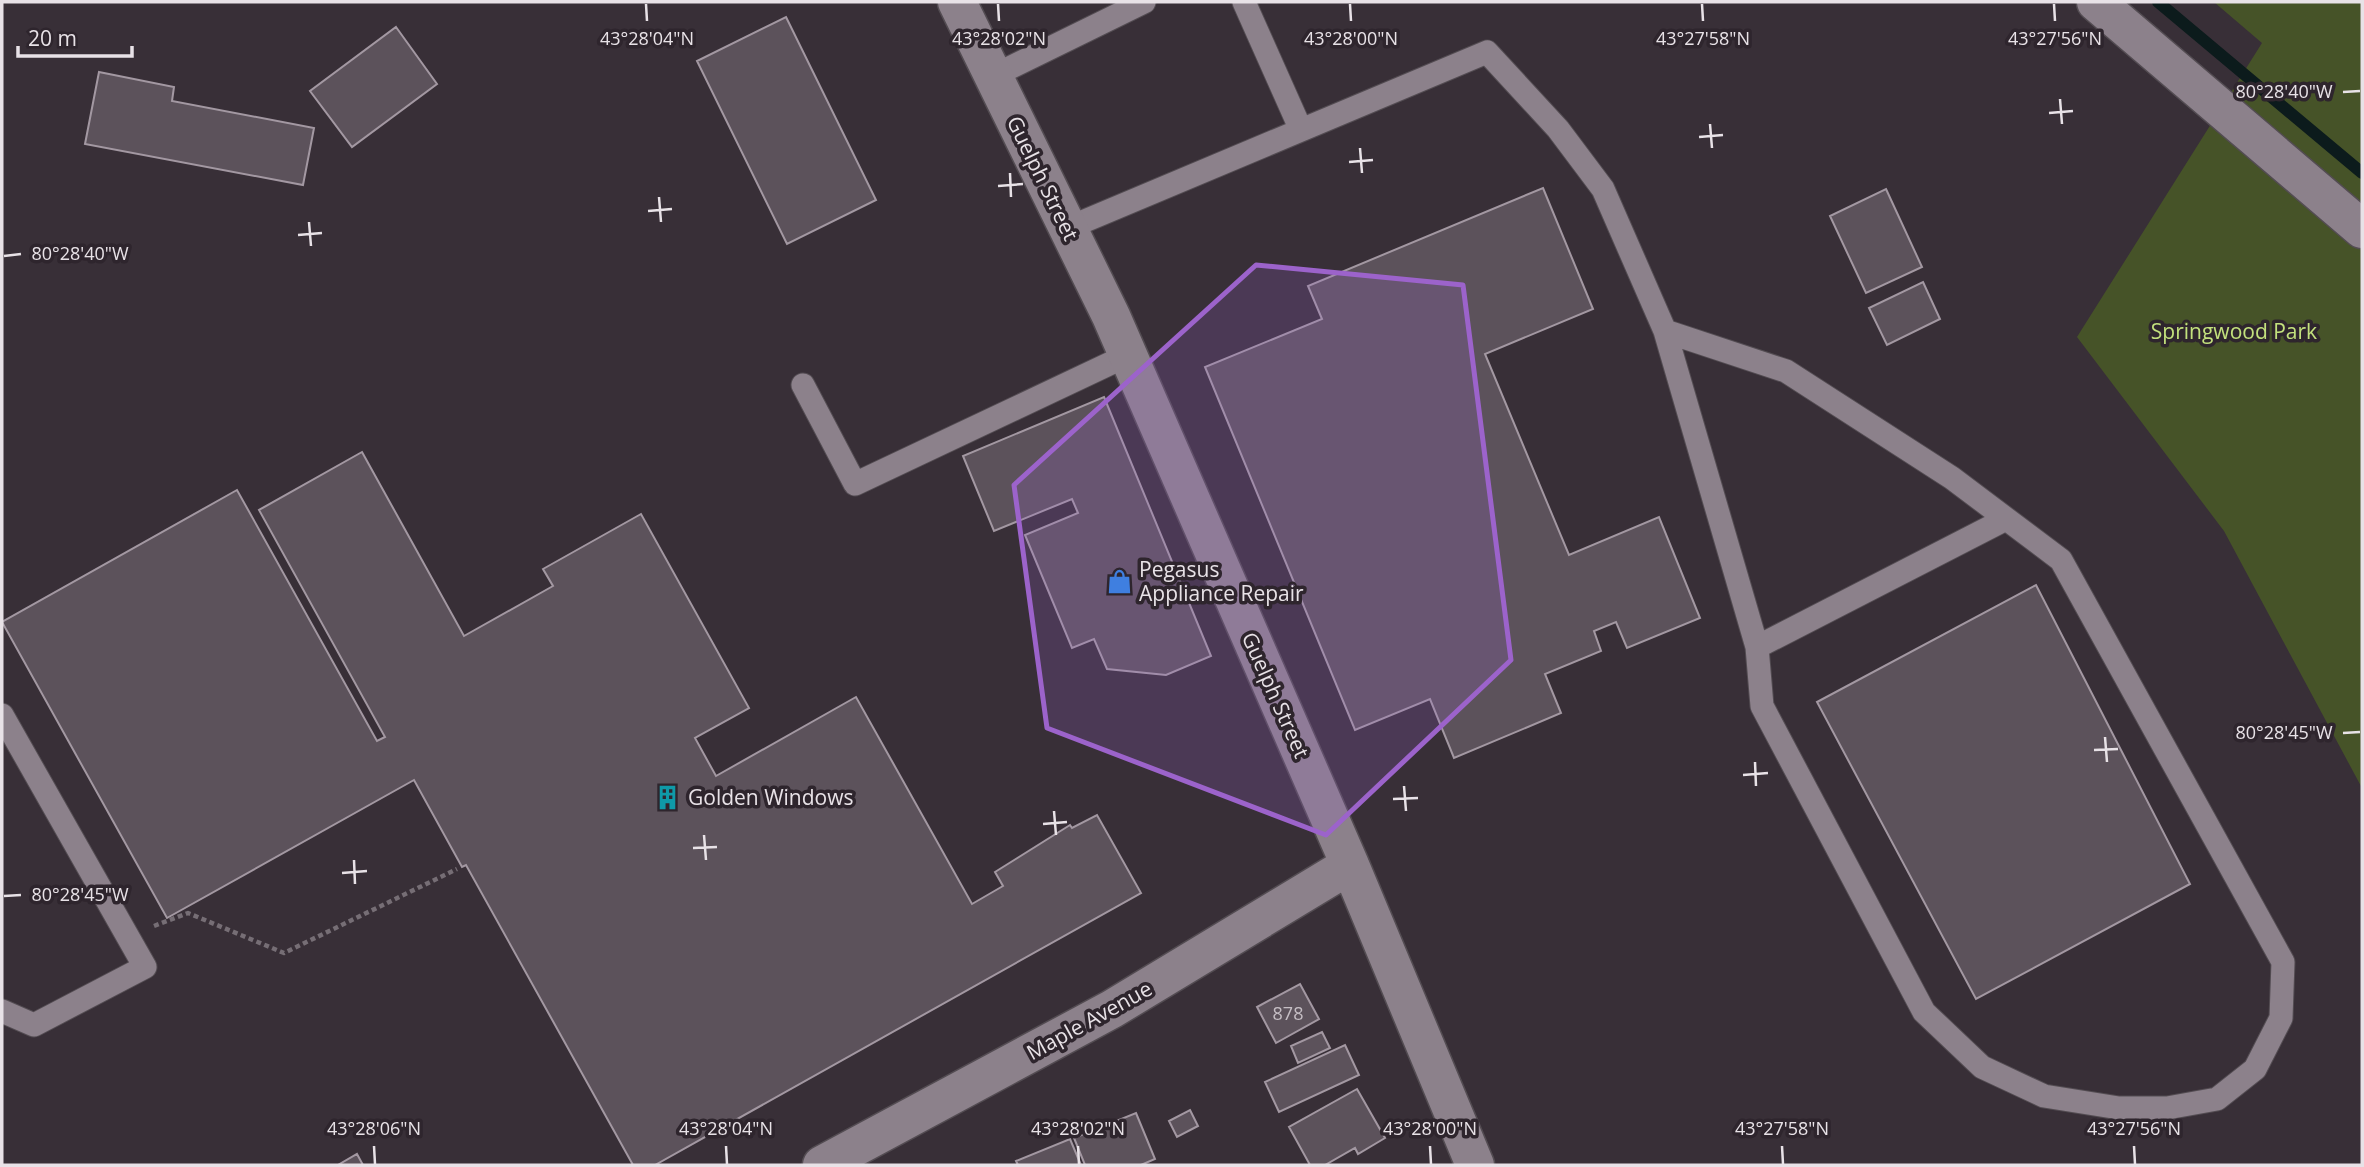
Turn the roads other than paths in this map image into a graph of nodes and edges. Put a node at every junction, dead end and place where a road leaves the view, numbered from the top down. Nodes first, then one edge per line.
1 (957, 2) edge
2 (1144, 2) edge
3 (1244, 2) edge
4 (2096, 2) edge
5 (1114, 8) edge
6 (993, 76) junction
7 (1301, 130) junction
8 (1068, 228) junction
9 (2362, 229) edge
10 (1665, 331) junction
11 (1128, 355) junction
12 (803, 385) dead end
13 (2006, 519) junction
14 (1757, 647) junction
15 (2, 715) edge
16 (1350, 865) junction
17 (2, 1011) edge
18 (822, 1165) edge
19 (1475, 1165) edge

1 - 6 street, Guelph Street
2 - 5 lane
3 - 7 lane
4 - 9 street
5 - 6 lane
6 - 8 street, Guelph Street
7 - 8 lane
7 - 10 lane
8 - 11 street, Guelph Street
10 - 13 lane
10 - 14 lane
11 - 12 lane
11 - 16 street, Guelph Street
13 - 14 lane
13 - 14 lane
15 - 17 lane
16 - 18 street, Maple Avenue
16 - 19 street, Guelph Street

